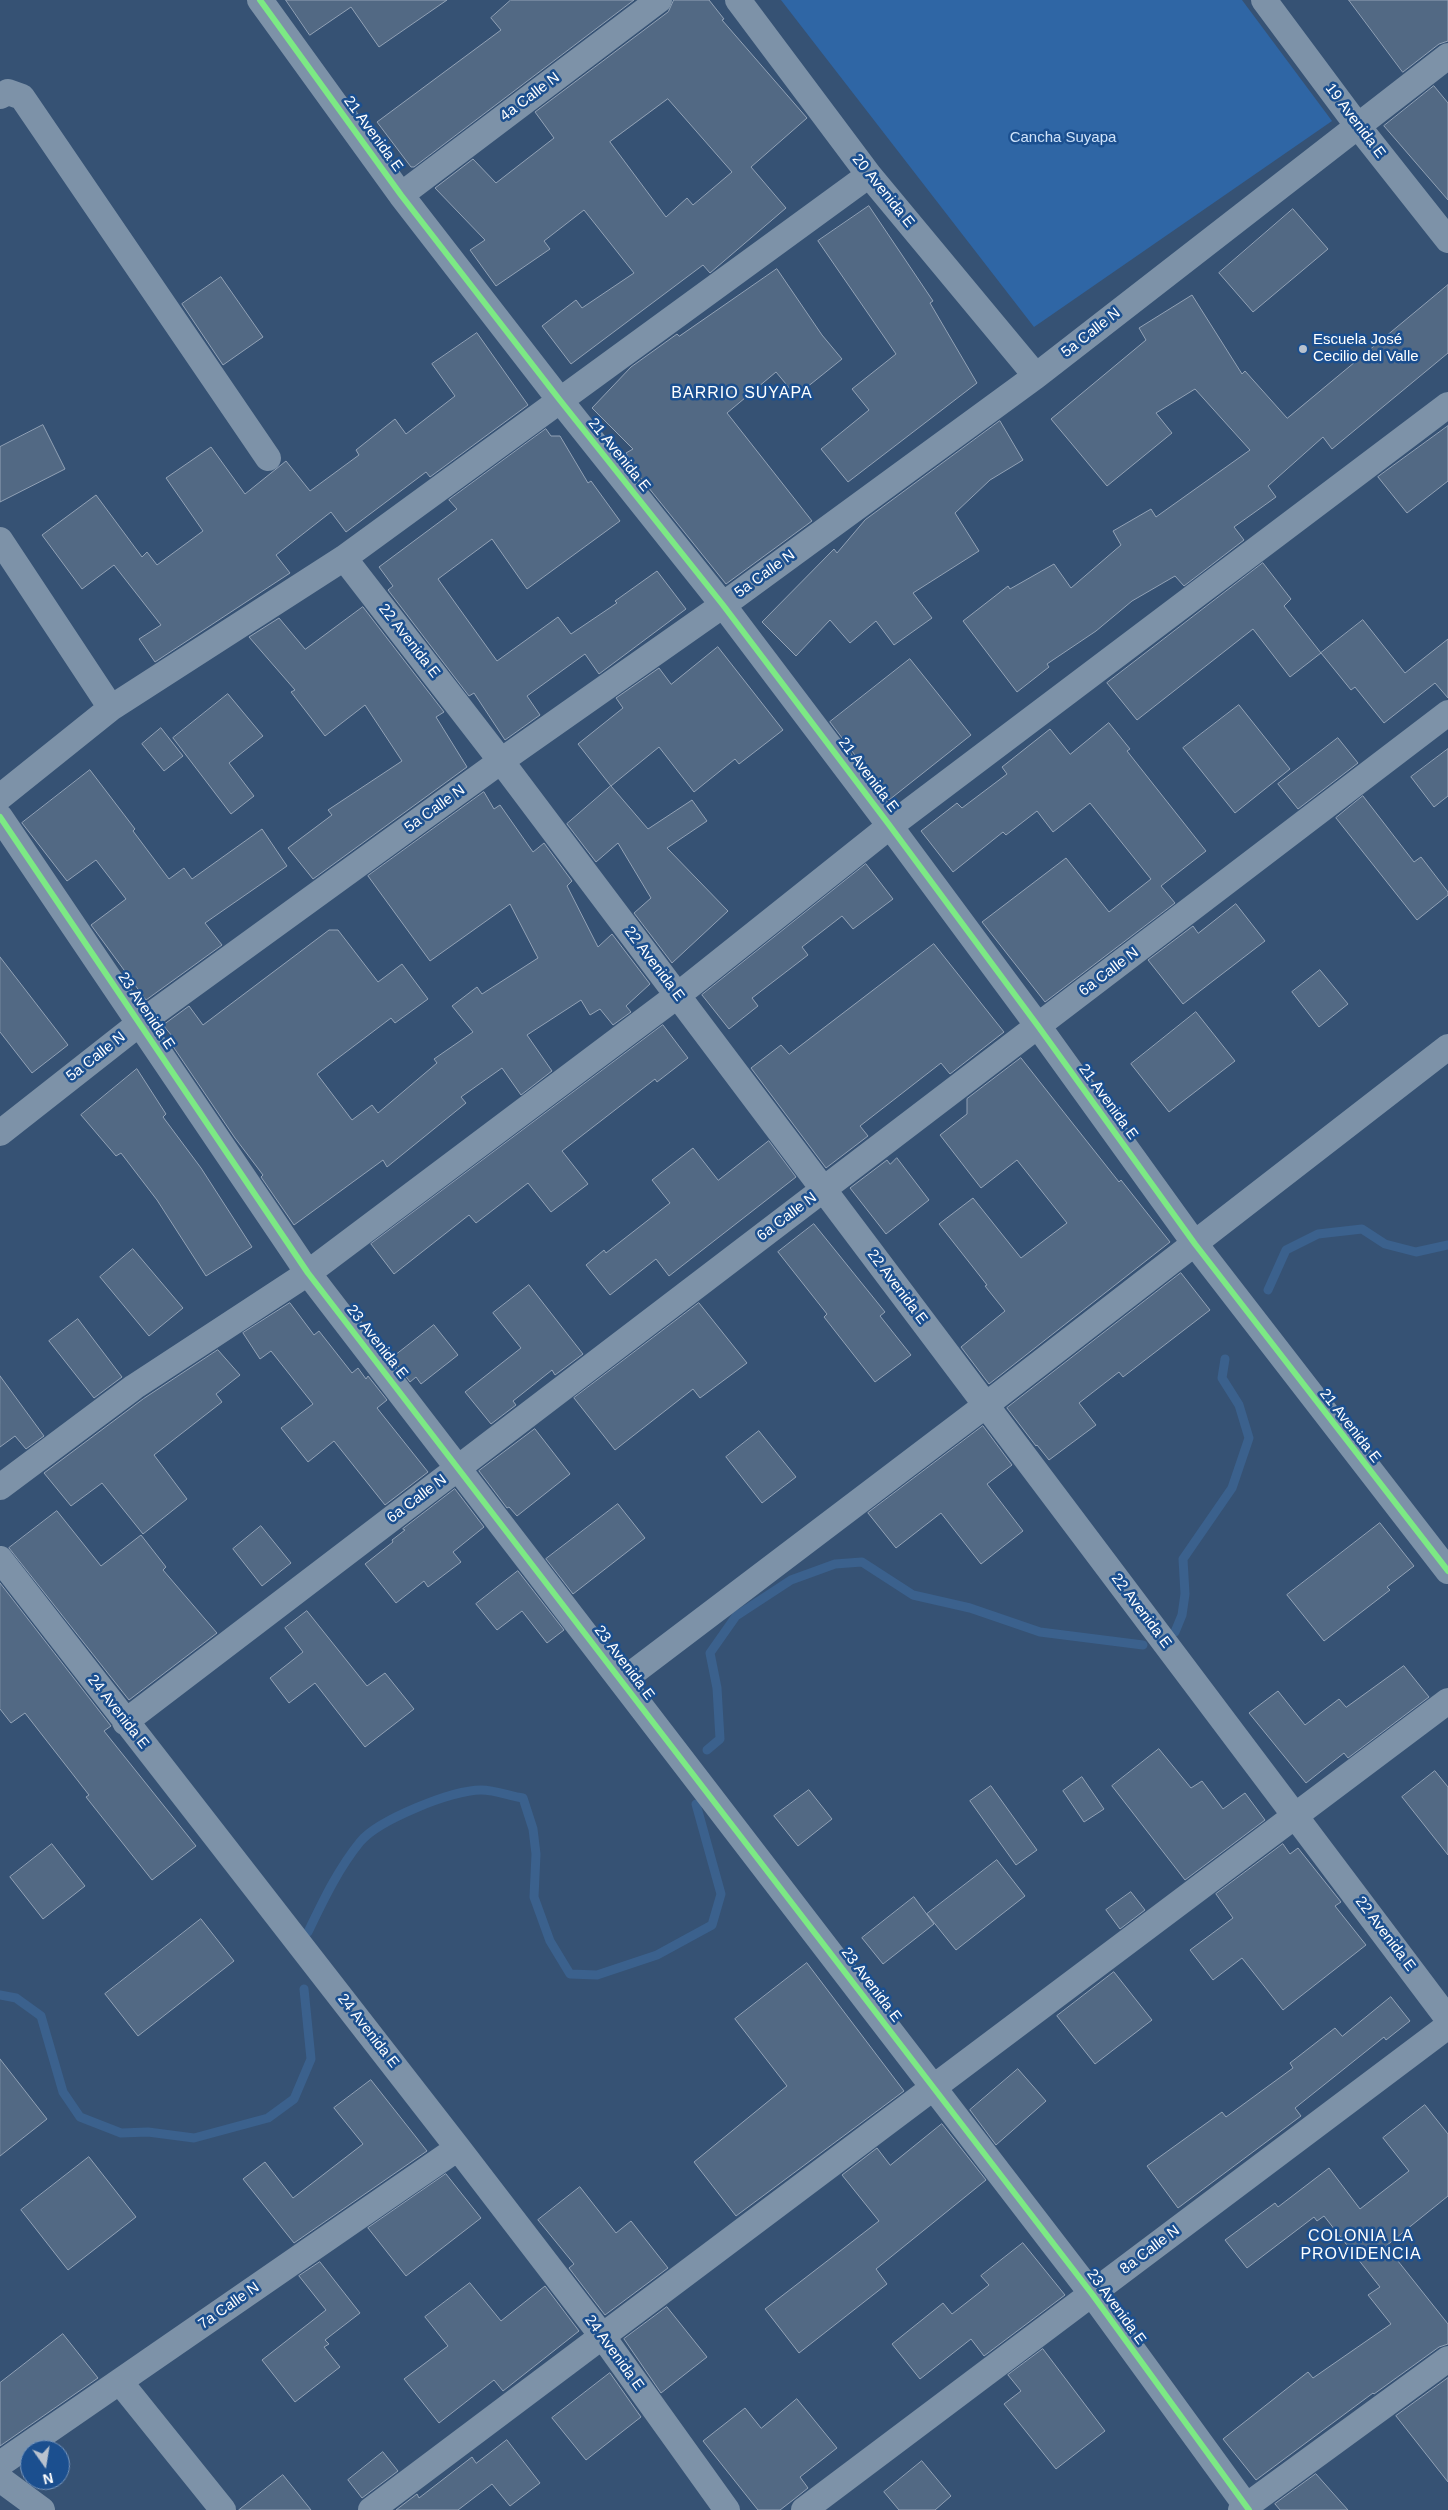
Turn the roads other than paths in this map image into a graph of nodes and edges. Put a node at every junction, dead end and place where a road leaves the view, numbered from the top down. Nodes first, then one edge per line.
1 (260, 0) edge
2 (658, 0) edge
3 (738, 0) edge
4 (1264, 0) edge
5 (1448, 56) edge
6 (0, 96) edge
7 (1358, 125) junction
8 (869, 175) junction
9 (401, 194) junction
10 (1448, 240) edge
11 (1036, 376) junction
12 (559, 399) junction
13 (1448, 405) edge
14 (268, 458) dead end
15 (0, 540) edge
16 (344, 558) junction
17 (723, 605) junction
18 (111, 708) junction
19 (1448, 713) edge
20 (501, 761) junction
21 (0, 797) edge
22 (0, 817) edge
23 (890, 826) junction
24 (678, 995) junction
25 (140, 1023) junction
26 (1038, 1026) junction
27 (1448, 1046) edge
28 (0, 1133) edge
29 (824, 1189) junction
30 (1195, 1244) junction
31 (308, 1273) junction
32 (986, 1405) junction
33 (459, 1467) junction
34 (0, 1487) edge
35 (0, 1559) edge
36 (1448, 1571) edge
37 (622, 1681) junction
38 (1448, 1701) edge
39 (125, 1722) junction
40 (1296, 1816) junction
41 (1448, 2018) edge
42 (1448, 2026) edge
43 (934, 2088) junction
44 (458, 2148) junction
45 (1092, 2294) junction
46 (603, 2337) junction
47 (1448, 2359) edge
48 (120, 2382) junction
49 (0, 2464) edge
50 (0, 2479) edge
51 (1246, 2509) edge
52 (42, 2510) edge
53 (223, 2510) edge
54 (371, 2510) edge
55 (727, 2510) edge
56 (804, 2510) edge

1 - 9 street, 21 Avenida E
2 - 9 street, 4a Calle N
3 - 8 street, 20 Avenida E
4 - 7 street, 19 Avenida E
5 - 7 street, 5a Calle N
6 - 14 street
7 - 10 street, 19 Avenida E
7 - 11 street, 5a Calle N
8 - 11 street, 20 Avenida E
8 - 12 street
9 - 12 street, 21 Avenida E
11 - 17 street, 5a Calle N
12 - 16 street
12 - 17 street, 21 Avenida E
13 - 23 street
15 - 18 street
16 - 18 street
16 - 20 street, 22 Avenida E
17 - 20 street, 5a Calle N
17 - 23 street, 21 Avenida E
18 - 21 street
19 - 26 street, 6a Calle N
20 - 24 street, 22 Avenida E
20 - 25 street, 5a Calle N
22 - 25 street, 23 Avenida E
23 - 24 street
23 - 26 street, 21 Avenida E
24 - 29 street, 22 Avenida E
24 - 31 street
25 - 28 street, 5a Calle N
25 - 31 street, 23 Avenida E
26 - 29 street, 6a Calle N
26 - 30 street, 21 Avenida E
27 - 30 street
29 - 32 street, 22 Avenida E
29 - 33 street, 6a Calle N
30 - 32 street
30 - 36 street, 21 Avenida E
31 - 33 street, 23 Avenida E
31 - 34 street
32 - 37 street
32 - 40 street, 22 Avenida E
33 - 37 street, 23 Avenida E
33 - 39 street, 6a Calle N
35 - 39 street, 24 Avenida E
37 - 43 street, 23 Avenida E
38 - 40 street
39 - 44 street, 24 Avenida E
40 - 41 street, 22 Avenida E
40 - 43 street
42 - 45 street, 8a Calle N
43 - 45 street, 23 Avenida E
43 - 46 street
44 - 46 street, 24 Avenida E
44 - 48 street, 7a Calle N
45 - 51 street, 23 Avenida E
45 - 56 street, 8a Calle N
46 - 54 street
46 - 55 street, 24 Avenida E
47 - 51 street
48 - 49 street, 7a Calle N
48 - 53 street
50 - 52 street

